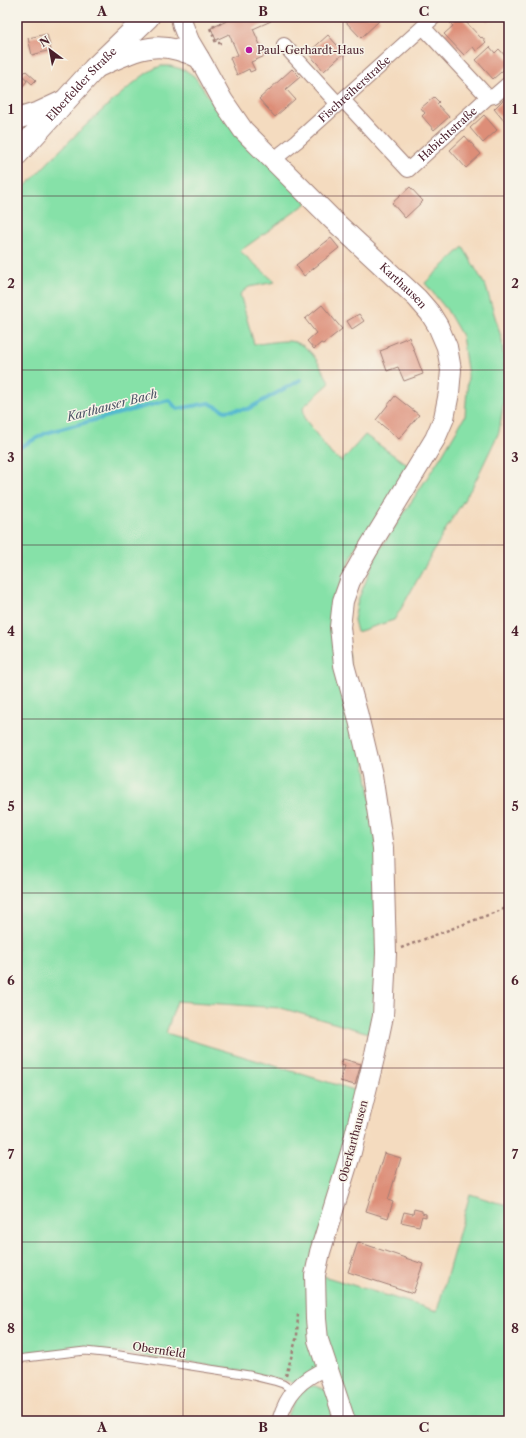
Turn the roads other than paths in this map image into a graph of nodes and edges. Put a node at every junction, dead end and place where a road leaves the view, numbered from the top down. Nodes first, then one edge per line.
1 (148, 17) edge
2 (181, 17) edge
3 (194, 17) edge
4 (434, 17) edge
5 (423, 27) junction
6 (284, 45) dead end
7 (201, 60) junction
8 (94, 69) junction
9 (509, 83) edge
10 (488, 97) junction
11 (67, 99) junction
12 (340, 102) junction
13 (17, 119) edge
14 (17, 154) edge
15 (273, 160) junction
16 (385, 911) joint
17 (17, 1359) edge
18 (327, 1368) junction
19 (293, 1391) junction
20 (279, 1421) edge
21 (345, 1421) edge

1 - 8 main road, Elberfelder Straße
2 - 7 main road, Karthausen
3 - 7 main road, Karthausen
4 - 5 street, Fischreiherstraße
5 - 10 street
5 - 12 street, Fischreiherstraße
6 - 12 street
7 - 8 main road
7 - 15 main road, Karthausen
8 - 11 main road, Elberfelder Straße
9 - 10 street
10 - 12 street, Habichtstraße
11 - 13 main road
11 - 14 main road, Elberfelder Straße
12 - 15 street, Fischreiherstraße
15 - 16 main road, Karthausen
16 - 18 main road, Oberkarthausen
17 - 19 lane, Obernfeld
18 - 19 street
18 - 21 main road, Oberkarthausen
19 - 20 street

